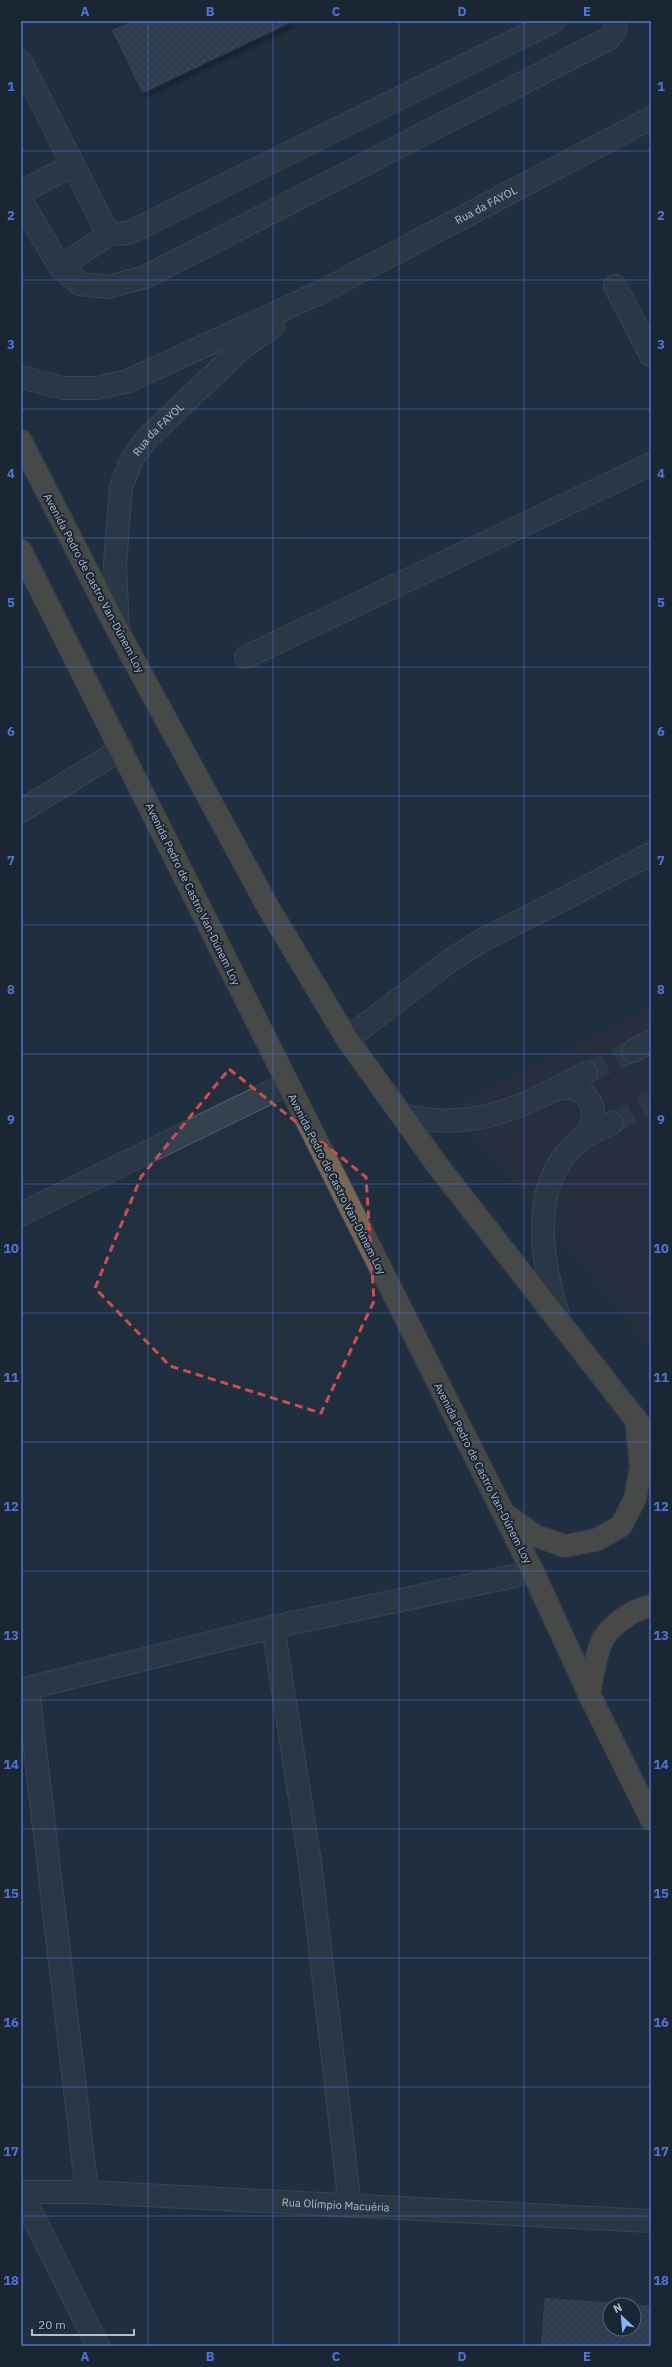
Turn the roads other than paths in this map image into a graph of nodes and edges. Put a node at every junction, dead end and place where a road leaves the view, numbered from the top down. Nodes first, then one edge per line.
1 (554, 21) edge
2 (615, 21) edge
3 (21, 62) edge
4 (651, 118) edge
5 (73, 165) junction
6 (21, 192) edge
7 (21, 200) edge
8 (111, 233) junction
9 (60, 267) junction
10 (615, 286) dead end
11 (322, 292) junction
12 (651, 355) edge
13 (21, 377) edge
14 (21, 441) edge
15 (651, 464) edge
16 (21, 550) edge
17 (118, 631) junction
18 (246, 658) dead end
19 (122, 749) junction
20 (21, 811) edge
21 (651, 854) edge
22 (348, 1039) junction
23 (586, 1073) tunnel mouth
24 (287, 1084) junction
25 (554, 1090) junction
26 (402, 1114) junction
27 (612, 1123) tunnel mouth
28 (583, 1138) junction
29 (21, 1214) edge
30 (560, 1323) junction
31 (636, 1419) junction
32 (651, 1439) edge
33 (503, 1513) junction
34 (533, 1572) junction
35 (651, 1606) edge
36 (273, 1627) junction
37 (25, 1689) edge
38 (589, 1694) junction
39 (651, 1819) edge
40 (21, 2192) edge
41 (87, 2192) junction
42 (350, 2206) junction
43 (651, 2221) edge
44 (98, 2346) edge

1 - 8 street
2 - 9 street
3 - 5 street
4 - 11 street, Rua da FAYOL
5 - 6 street
5 - 8 street
7 - 9 street
8 - 9 street
10 - 12 street
11 - 13 street, Rua da FAYOL
11 - 17 street, Rua da FAYOL
14 - 17 highway, Avenida Pedro de Castro Van-Dúnem Loy
15 - 18 street
16 - 19 highway, Avenida Pedro de Castro Van-Dúnem Loy
17 - 22 highway, Avenida Pedro de Castro Van-Dúnem Loy
19 - 20 street
19 - 24 highway, Avenida Pedro de Castro Van-Dúnem Loy
21 - 22 street
22 - 26 highway, Avenida Pedro de Castro Van-Dúnem Loy
23 - 25 street
24 - 29 street
24 - 33 highway, Avenida Pedro de Castro Van-Dúnem Loy
25 - 26 street
25 - 28 street
26 - 30 highway, Avenida Pedro de Castro Van-Dúnem Loy
27 - 28 street
28 - 30 street
30 - 31 highway, Avenida Pedro de Castro Van-Dúnem Loy
31 - 32 highway, Avenida Pedro de Castro Van-Dúnem Loy
31 - 33 highway
33 - 34 highway, Avenida Pedro de Castro Van-Dúnem Loy
34 - 36 street
34 - 38 highway, Avenida Pedro de Castro Van-Dúnem Loy
35 - 38 highway
36 - 37 street
36 - 42 street
37 - 41 street
38 - 39 highway, Avenida Pedro de Castro Van-Dúnem Loy
40 - 41 street, Rua Olímpio Macuéria
40 - 44 street
41 - 42 street, Rua Olímpio Macuéria
42 - 43 street, Rua Olímpio Macuéria

